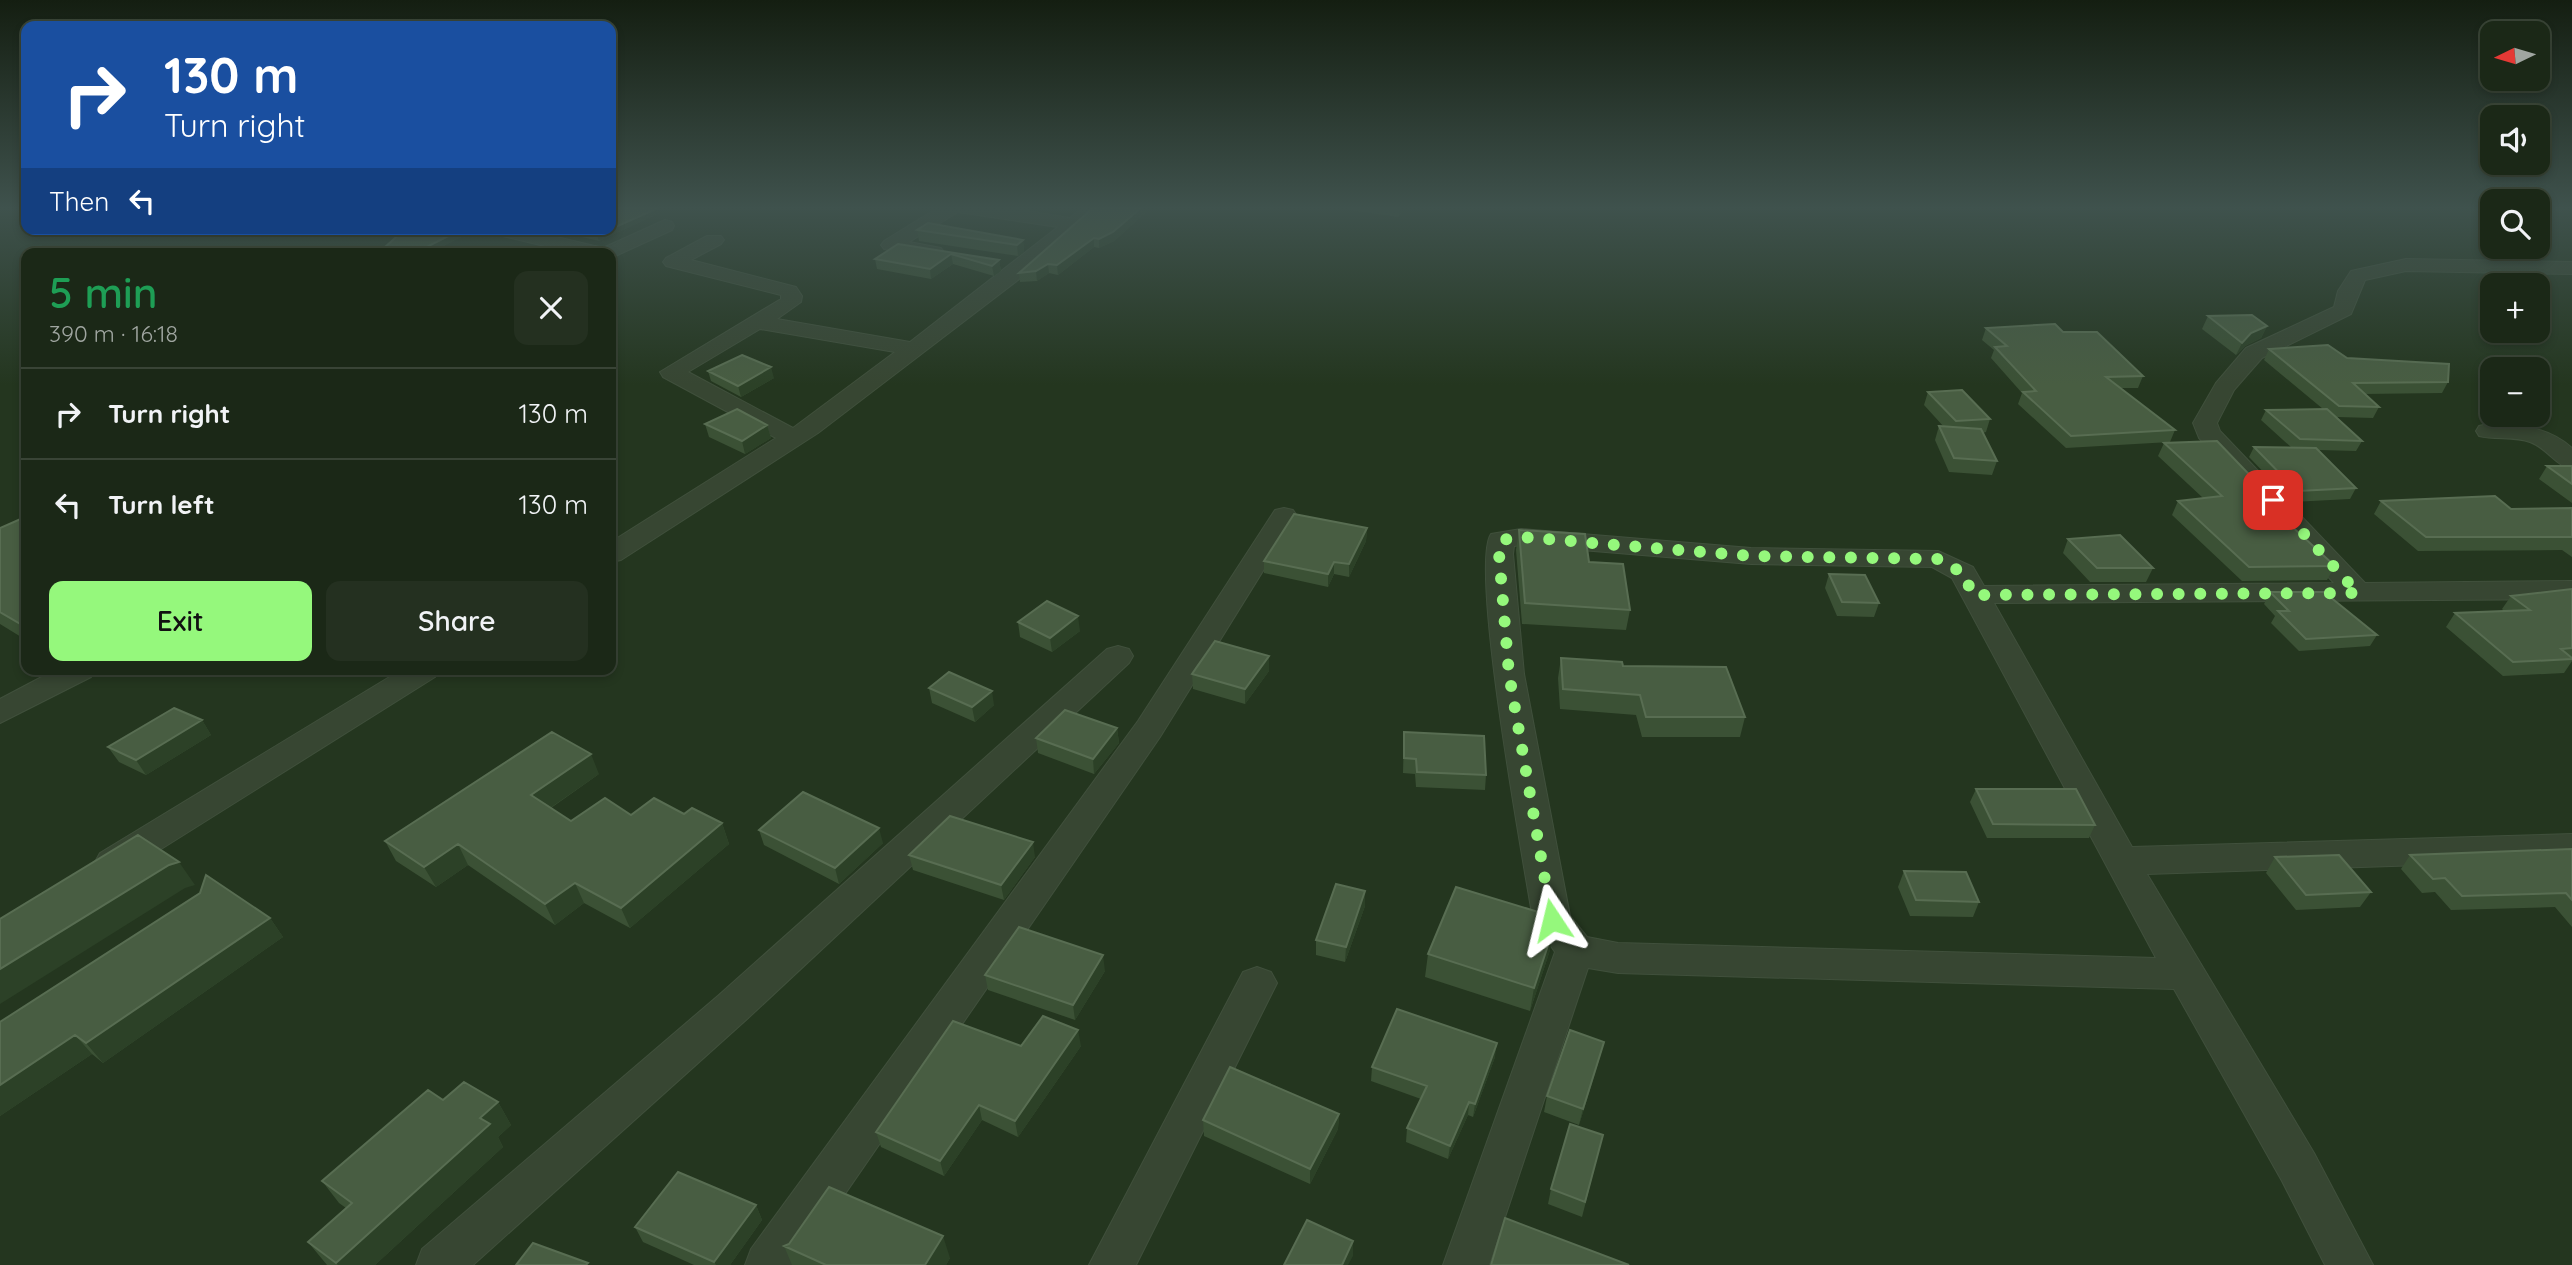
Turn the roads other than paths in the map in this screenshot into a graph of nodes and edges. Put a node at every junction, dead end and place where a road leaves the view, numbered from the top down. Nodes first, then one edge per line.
1 (690, 266) edge
2 (1023, 266) edge
3 (2401, 266) edge
4 (2463, 266) edge
5 (2572, 268) edge
6 (757, 322) junction
7 (914, 349) junction
8 (2488, 431) dead end
9 (794, 438) junction
10 (2572, 462) edge
11 (1284, 516) dead end
12 (616, 551) edge
13 (2572, 590) edge
14 (2358, 593) junction
15 (1973, 595) junction
16 (1118, 656) dead end
17 (70, 675) edge
18 (416, 675) edge
19 (0, 712) edge
20 (2572, 846) edge
21 (2122, 860) junction
22 (82, 882) edge
23 (1575, 950) junction
24 (2185, 974) junction
25 (1257, 983) dead end
26 (439, 1265) edge
27 (768, 1265) edge
28 (1112, 1265) edge
29 (1466, 1265) edge
30 (2350, 1265) edge

1 - 6 street
2 - 7 street
3 - 14 street
4 - 5 street
6 - 7 street
6 - 9 street
7 - 9 street
8 - 10 street
9 - 12 street
11 - 27 street
13 - 14 street
14 - 15 street
15 - 21 street
15 - 23 street
16 - 26 street
17 - 19 street
18 - 22 street
20 - 21 street
21 - 24 street
23 - 24 street
23 - 29 street
24 - 30 street
25 - 28 street

